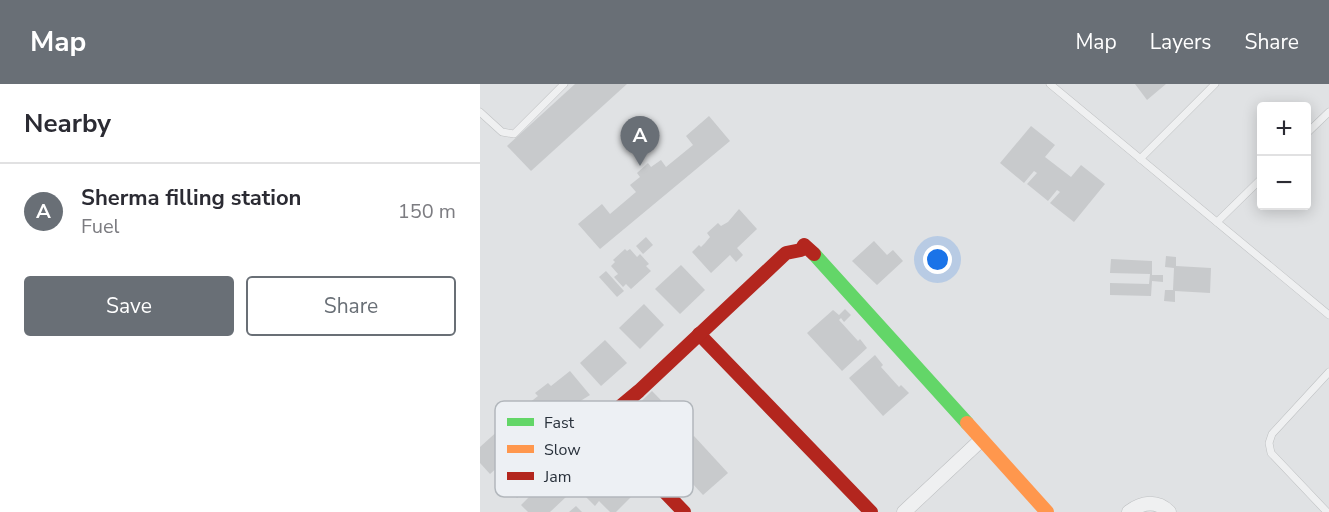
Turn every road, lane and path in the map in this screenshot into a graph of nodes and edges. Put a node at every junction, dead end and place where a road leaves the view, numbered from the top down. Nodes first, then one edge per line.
1 (564, 84) edge
2 (1050, 84) edge
3 (1215, 84) edge
4 (480, 112) edge
5 (1329, 112) edge
6 (1311, 129) edge
7 (1140, 159) junction
8 (1257, 183) edge
9 (1217, 222) junction
10 (1329, 315) edge
11 (699, 334) junction
12 (1329, 372) edge
13 (627, 401) edge
14 (981, 440) junction
15 (670, 497) edge
16 (684, 512) edge
17 (872, 512) edge
18 (904, 512) edge
19 (1047, 512) edge
20 (1129, 512) edge
21 (1169, 512) edge
22 (1327, 512) edge

1 - 4 lane
2 - 7 lane
3 - 7 lane
5 - 6 lane
7 - 9 lane
8 - 9 lane
9 - 10 lane
11 - 13 street
11 - 14 street
11 - 17 street
12 - 22 lane
14 - 18 street
14 - 19 street
15 - 16 street
20 - 21 street

